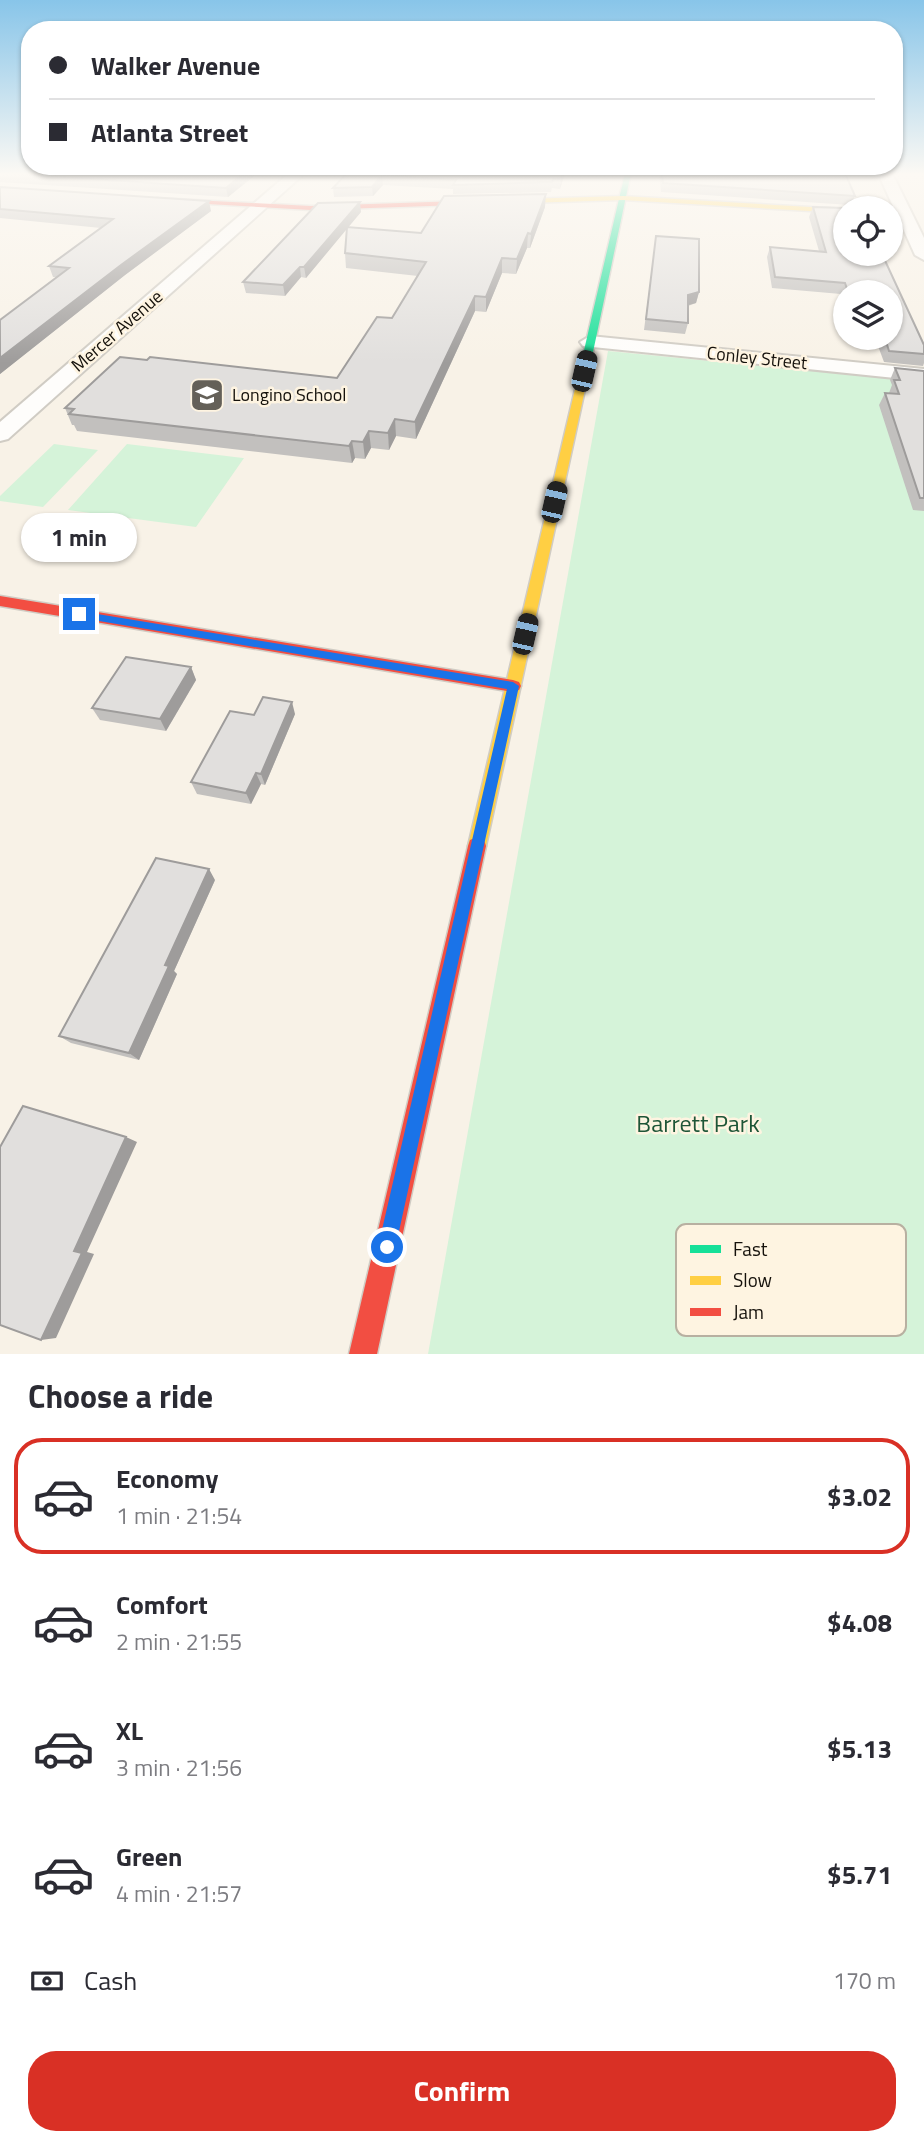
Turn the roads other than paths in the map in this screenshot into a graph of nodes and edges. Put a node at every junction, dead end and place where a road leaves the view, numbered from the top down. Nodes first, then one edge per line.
1 (225, 236) edge
2 (614, 236) edge
3 (912, 236) edge
4 (924, 254) edge
5 (590, 342) junction
6 (924, 375) edge
7 (0, 434) edge
8 (0, 601) edge
9 (513, 686) junction
10 (363, 1354) edge

1 - 7 street, Mercer Avenue
2 - 5 street
3 - 4 street
5 - 6 street, Conley Street
5 - 9 street
8 - 9 street
9 - 10 street

